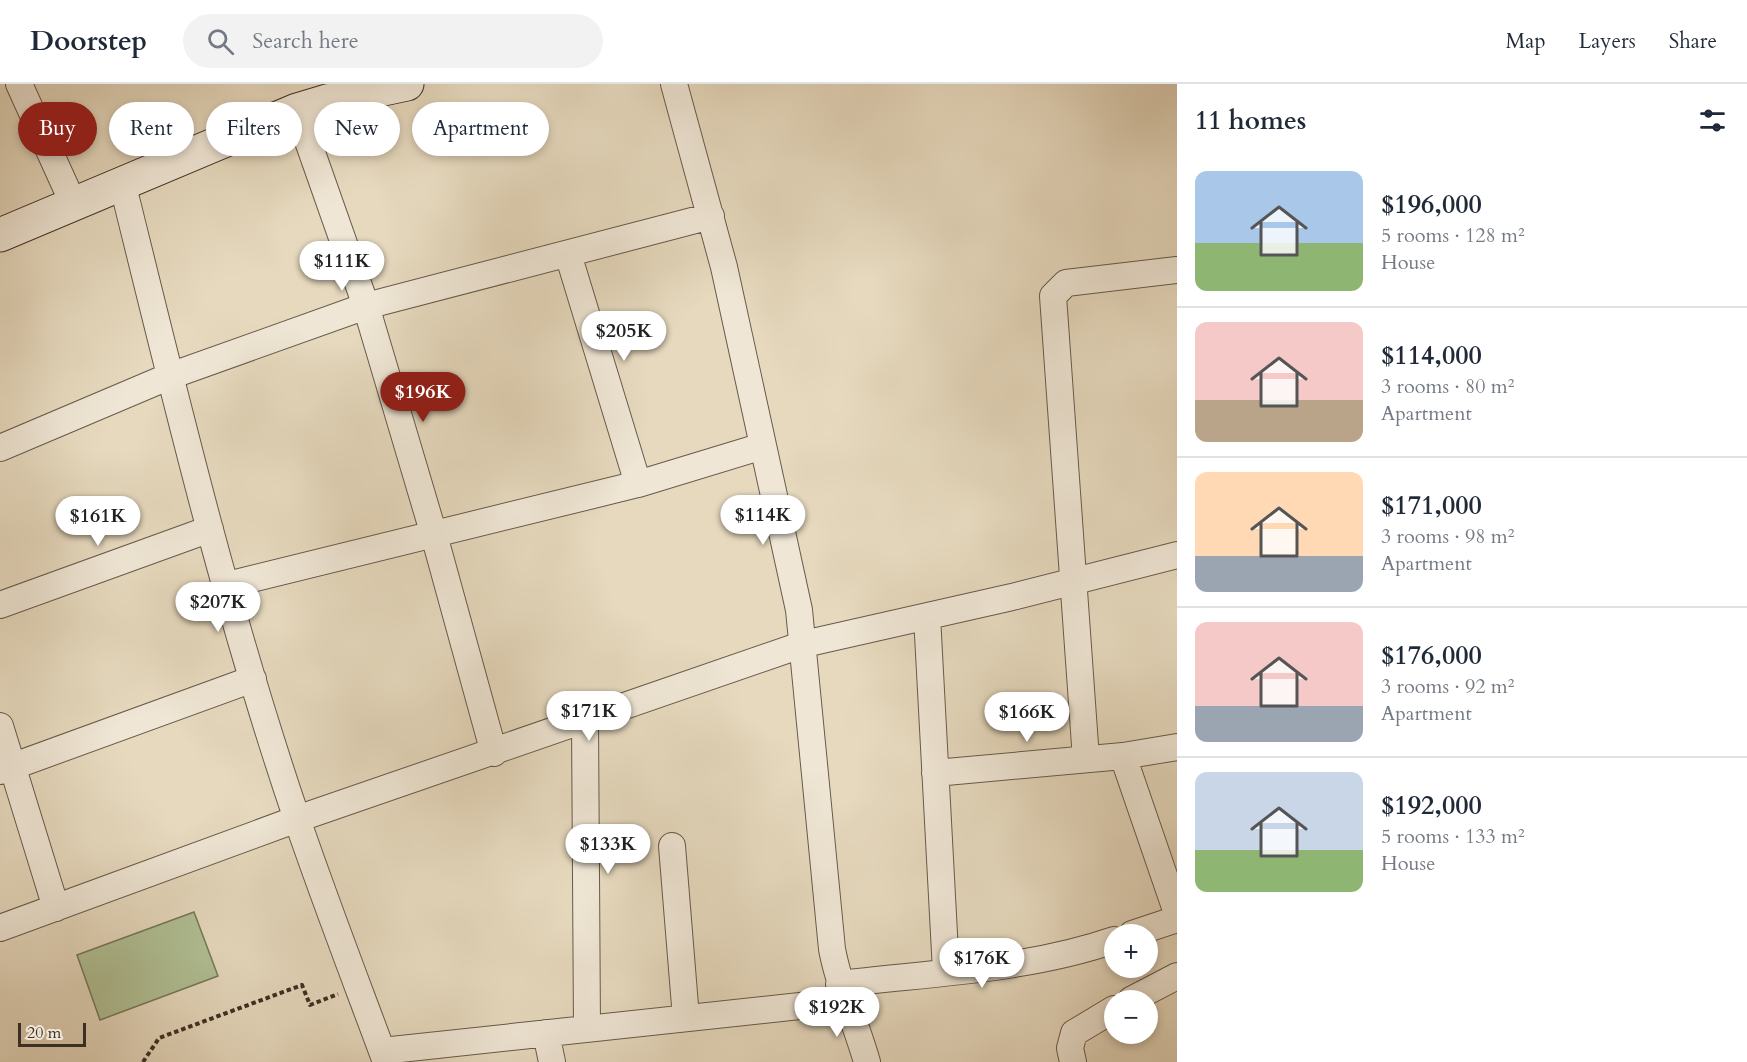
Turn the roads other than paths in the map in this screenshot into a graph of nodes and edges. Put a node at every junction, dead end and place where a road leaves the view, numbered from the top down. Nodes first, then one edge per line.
1 (407, 84) edge
2 (674, 84) edge
3 (27, 87) edge
4 (315, 98) edge
5 (122, 182) junction
6 (73, 203) junction
7 (711, 216) junction
8 (0, 235) edge
9 (568, 254) junction
10 (1177, 270) edge
11 (366, 306) junction
12 (170, 376) junction
13 (763, 446) junction
14 (0, 448) edge
15 (638, 483) junction
16 (210, 529) junction
17 (434, 536) junction
18 (1177, 555) edge
19 (1075, 580) junction
20 (227, 585) junction
21 (0, 605) edge
22 (927, 616) junction
23 (804, 644) junction
24 (253, 679) junction
25 (585, 721) junction
26 (0, 726) edge
27 (1177, 747) edge
28 (494, 753) junction
29 (1123, 756) junction
30 (1086, 759) junction
31 (6, 768) edge
32 (935, 773) junction
33 (297, 819) junction
34 (672, 846) dead end
35 (56, 908) junction
36 (1177, 913) edge
37 (1177, 919) edge
38 (1158, 925) edge
39 (0, 928) edge
40 (1104, 943) edge
41 (946, 971) junction
42 (1177, 976) edge
43 (1150, 990) edge
44 (842, 992) junction
45 (1104, 1015) edge
46 (686, 1018) junction
47 (587, 1029) junction
48 (546, 1033) junction
49 (384, 1056) edge
50 (552, 1062) edge
51 (867, 1062) edge
52 (1073, 1062) edge

1 - 4 street
2 - 7 street
3 - 6 street
4 - 5 street
4 - 11 street
5 - 6 street
5 - 12 street
6 - 8 street
7 - 9 street
7 - 13 street
9 - 11 street
9 - 15 street
10 - 19 street
11 - 12 street
11 - 17 street
12 - 14 street
12 - 16 street
13 - 15 street
13 - 23 street
15 - 17 street
16 - 20 street
16 - 21 street
17 - 20 street
17 - 28 street
18 - 19 street
19 - 22 street
19 - 30 street
20 - 24 street
22 - 23 street
22 - 32 street
23 - 25 street
23 - 44 street
24 - 31 street
24 - 33 street
25 - 28 street
25 - 47 street
26 - 31 street
27 - 29 street
28 - 33 street
29 - 30 street
29 - 36 street
30 - 32 street
31 - 35 street
32 - 41 street
33 - 35 street
33 - 49 street
34 - 46 street
35 - 39 street
37 - 38 street
40 - 41 street
41 - 44 street
42 - 43 street
44 - 46 street
44 - 51 street
45 - 52 street
46 - 47 street
47 - 48 street
48 - 49 street
48 - 50 street

